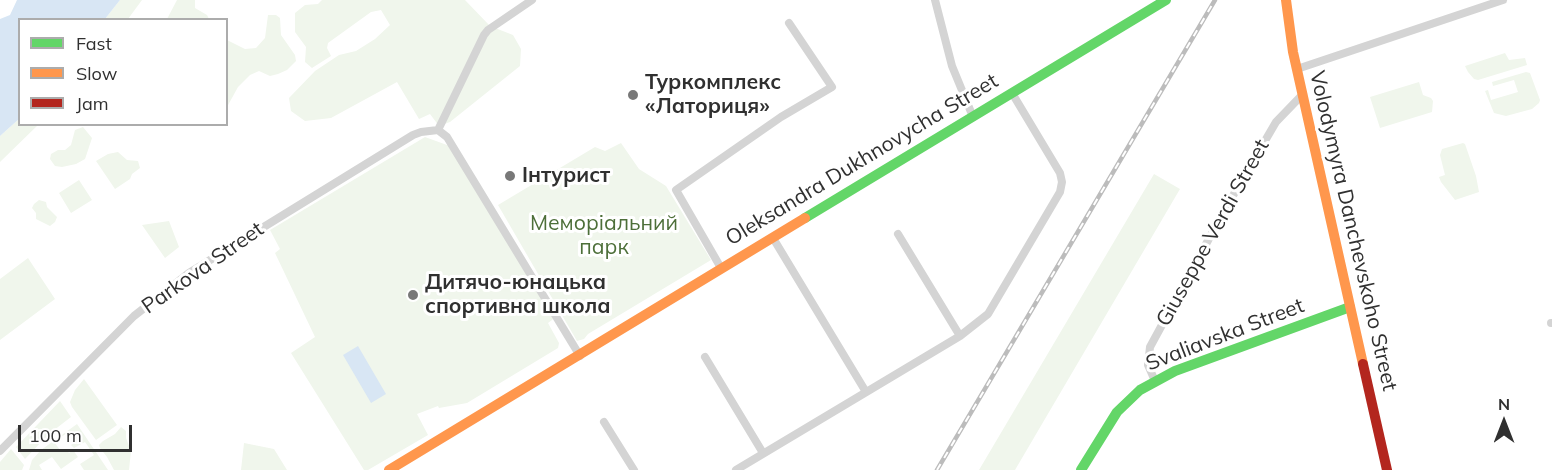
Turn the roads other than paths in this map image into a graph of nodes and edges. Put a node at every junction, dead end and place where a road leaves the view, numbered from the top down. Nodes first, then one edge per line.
1 (532, 0) edge
2 (935, 0) edge
3 (1166, 0) edge
4 (1286, 0) edge
5 (1503, 0) edge
6 (789, 23) dead end
7 (1297, 69) junction
8 (1012, 93) junction
9 (1303, 94) junction
10 (973, 117) junction
11 (438, 130) junction
12 (898, 234) dead end
13 (773, 238) junction
14 (721, 268) junction
15 (1350, 307) junction
16 (960, 336) junction
17 (580, 356) junction
18 (705, 357) dead end
19 (1155, 381) junction
20 (866, 392) junction
21 (604, 422) dead end
22 (0, 451) edge
23 (763, 453) junction
24 (389, 470) edge
25 (634, 470) edge
26 (736, 470) edge
27 (1082, 470) edge
28 (1387, 470) edge

1 - 11 street
2 - 10 street
3 - 8 main road, Oleksandra Dukhnovycha Street
4 - 7 main road, Volodymyra Danchevskoho Street
5 - 7 street
6 - 14 street
7 - 9 main road, Volodymyra Danchevskoho Street
8 - 10 main road, Oleksandra Dukhnovycha Street
8 - 16 street
9 - 15 main road, Volodymyra Danchevskoho Street
9 - 19 street, Giuseppe Verdi Street
10 - 13 main road, Oleksandra Dukhnovycha Street
11 - 17 street
11 - 22 street, Parkova Street
12 - 16 street
13 - 14 main road, Oleksandra Dukhnovycha Street
13 - 20 street
14 - 17 main road, Oleksandra Dukhnovycha Street
15 - 19 main road, Svaliavska Street
15 - 28 main road, Volodymyra Danchevskoho Street
16 - 20 street
17 - 24 main road, Oleksandra Dukhnovycha Street
18 - 23 street
19 - 27 main road, Svaliavska Street
20 - 23 street
21 - 25 street
23 - 26 street

